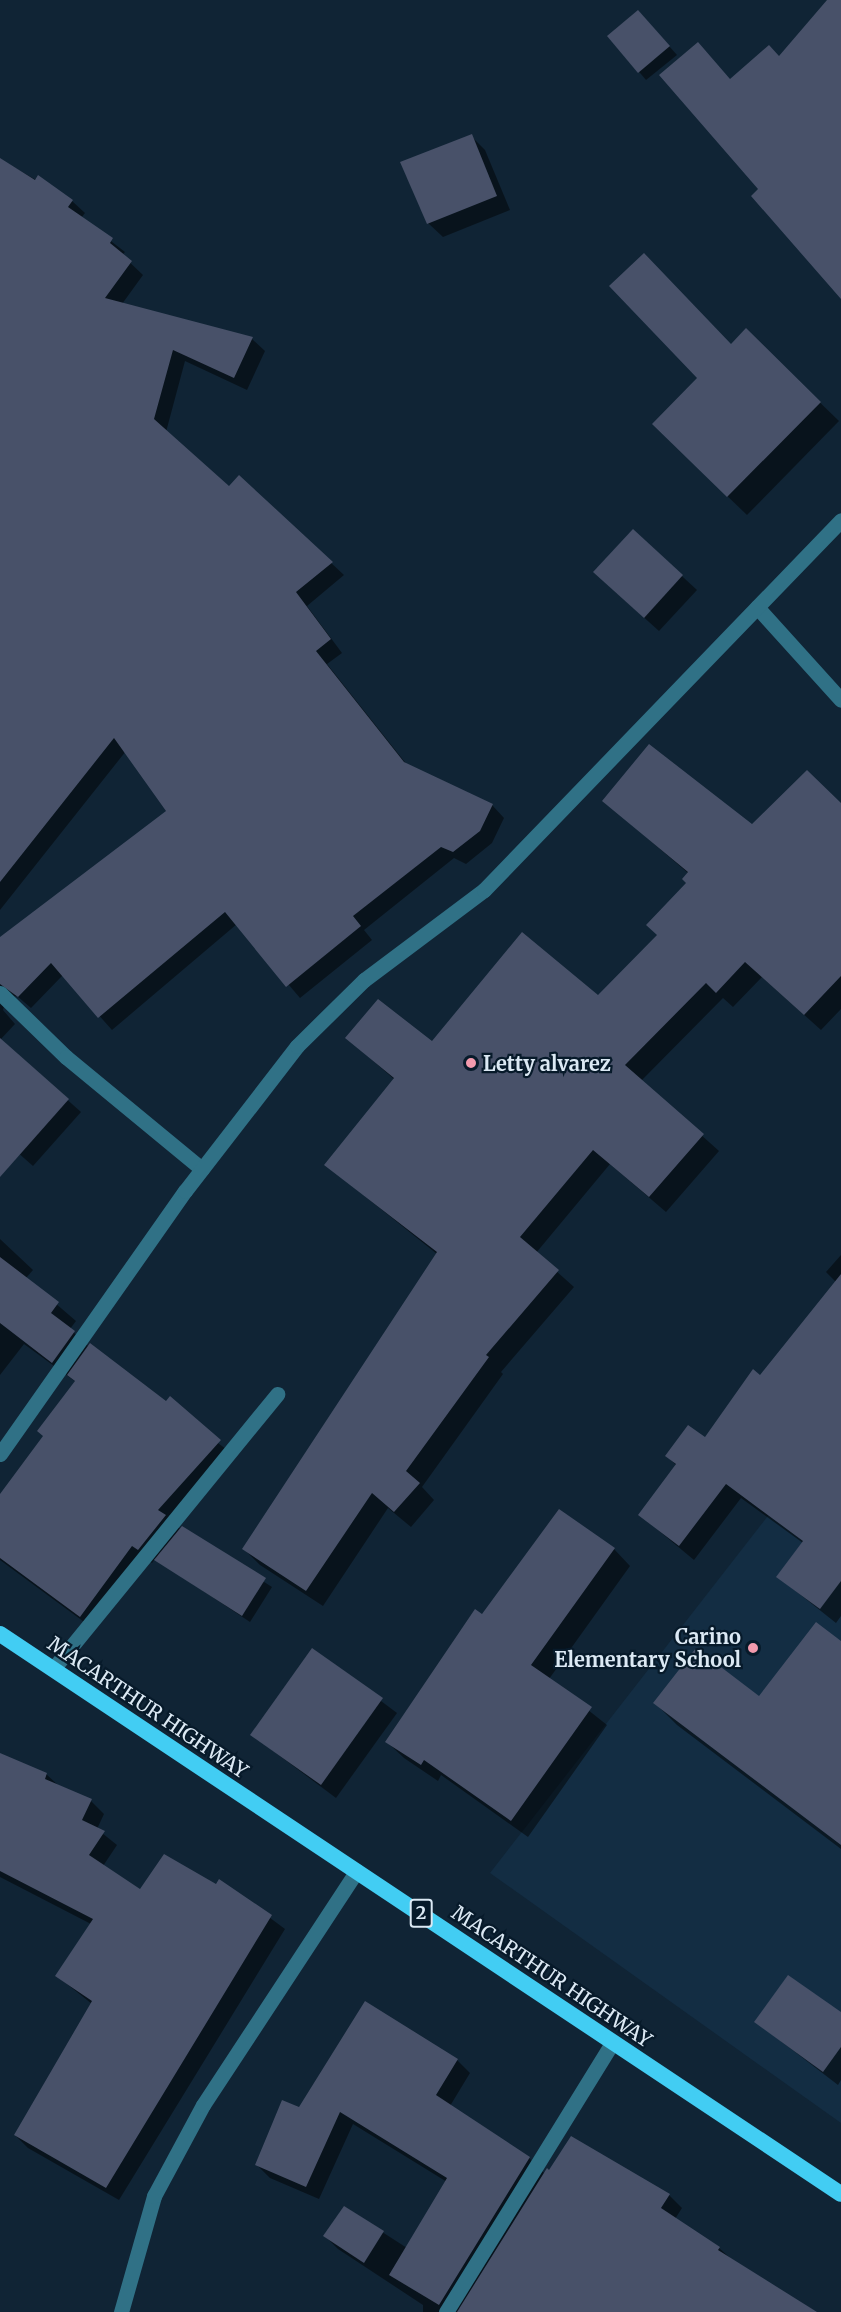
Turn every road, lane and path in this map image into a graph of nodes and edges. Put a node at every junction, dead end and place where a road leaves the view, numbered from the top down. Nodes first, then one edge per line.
1 (841, 520) edge
2 (757, 607) junction
3 (841, 700) edge
4 (0, 993) edge
5 (202, 1169) junction
6 (278, 1394) dead end
7 (0, 1454) edge
8 (0, 1634) edge
9 (54, 1669) junction
10 (357, 1871) junction
11 (613, 2042) junction
12 (841, 2194) edge
13 (121, 2312) edge
14 (446, 2312) edge

1 - 2 street
2 - 3 street
2 - 5 street
4 - 5 street
5 - 7 street
6 - 9 street
8 - 9 highway, MACARTHUR HIGHWAY / 2
9 - 10 highway, MACARTHUR HIGHWAY / 2
10 - 11 highway, MACARTHUR HIGHWAY / 2
10 - 13 street
11 - 12 highway, MACARTHUR HIGHWAY / 2
11 - 14 street

